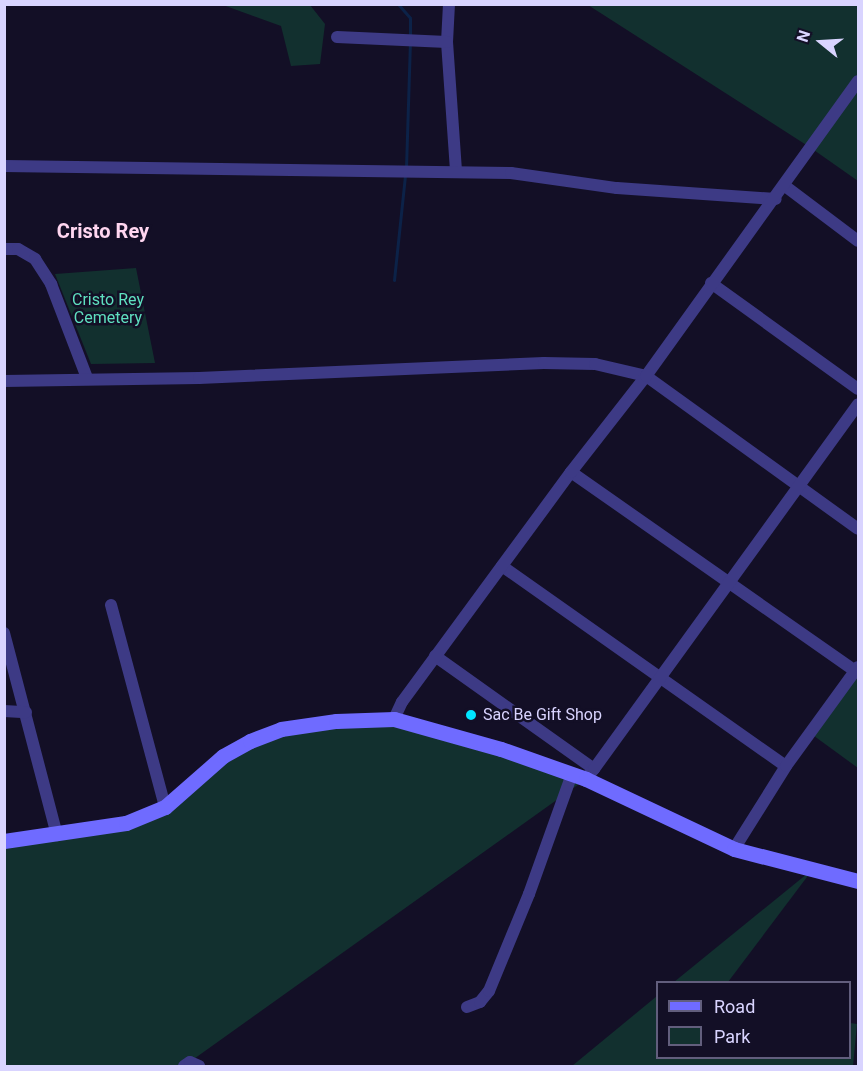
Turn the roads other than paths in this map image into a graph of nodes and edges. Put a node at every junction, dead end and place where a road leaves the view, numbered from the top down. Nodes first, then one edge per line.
1 (449, 4) edge
2 (337, 37) dead end
3 (447, 42) junction
4 (858, 81) edge
5 (4, 166) edge
6 (456, 171) junction
7 (784, 186) junction
8 (776, 199) junction
9 (858, 241) edge
10 (4, 249) edge
11 (711, 283) junction
12 (646, 376) junction
13 (87, 378) junction
14 (4, 381) edge
15 (858, 389) edge
16 (858, 404) edge
17 (571, 472) junction
18 (800, 484) junction
19 (858, 529) edge
20 (502, 566) junction
21 (729, 582) junction
22 (111, 605) dead end
23 (4, 633) edge
24 (435, 656) junction
25 (857, 669) edge
26 (660, 678) junction
27 (4, 711) edge
28 (26, 712) junction
29 (394, 719) junction
30 (786, 766) junction
31 (584, 774) junction
32 (165, 807) junction
33 (57, 835) junction
34 (4, 841) edge
35 (734, 849) junction
36 (858, 881) edge
37 (467, 1007) dead end
38 (184, 1066) edge
39 (199, 1066) edge

1 - 3 street
2 - 3 street
3 - 6 street
4 - 7 street
5 - 6 street
6 - 8 street
7 - 8 street
7 - 9 street
8 - 11 street
10 - 13 street
11 - 12 street
11 - 15 street
12 - 13 street
12 - 17 street
12 - 18 street
13 - 14 street
16 - 18 street
17 - 20 street
17 - 21 street
18 - 19 street
18 - 21 street
20 - 24 street
20 - 26 street
21 - 25 street
21 - 26 street
22 - 32 street
23 - 28 street
24 - 29 street
24 - 31 street
25 - 30 street
26 - 30 street
26 - 31 street
27 - 28 street
28 - 33 street
29 - 31 main road
29 - 32 main road
30 - 35 street
31 - 35 main road
31 - 37 street
32 - 33 main road
33 - 34 main road
35 - 36 main road
38 - 39 street

